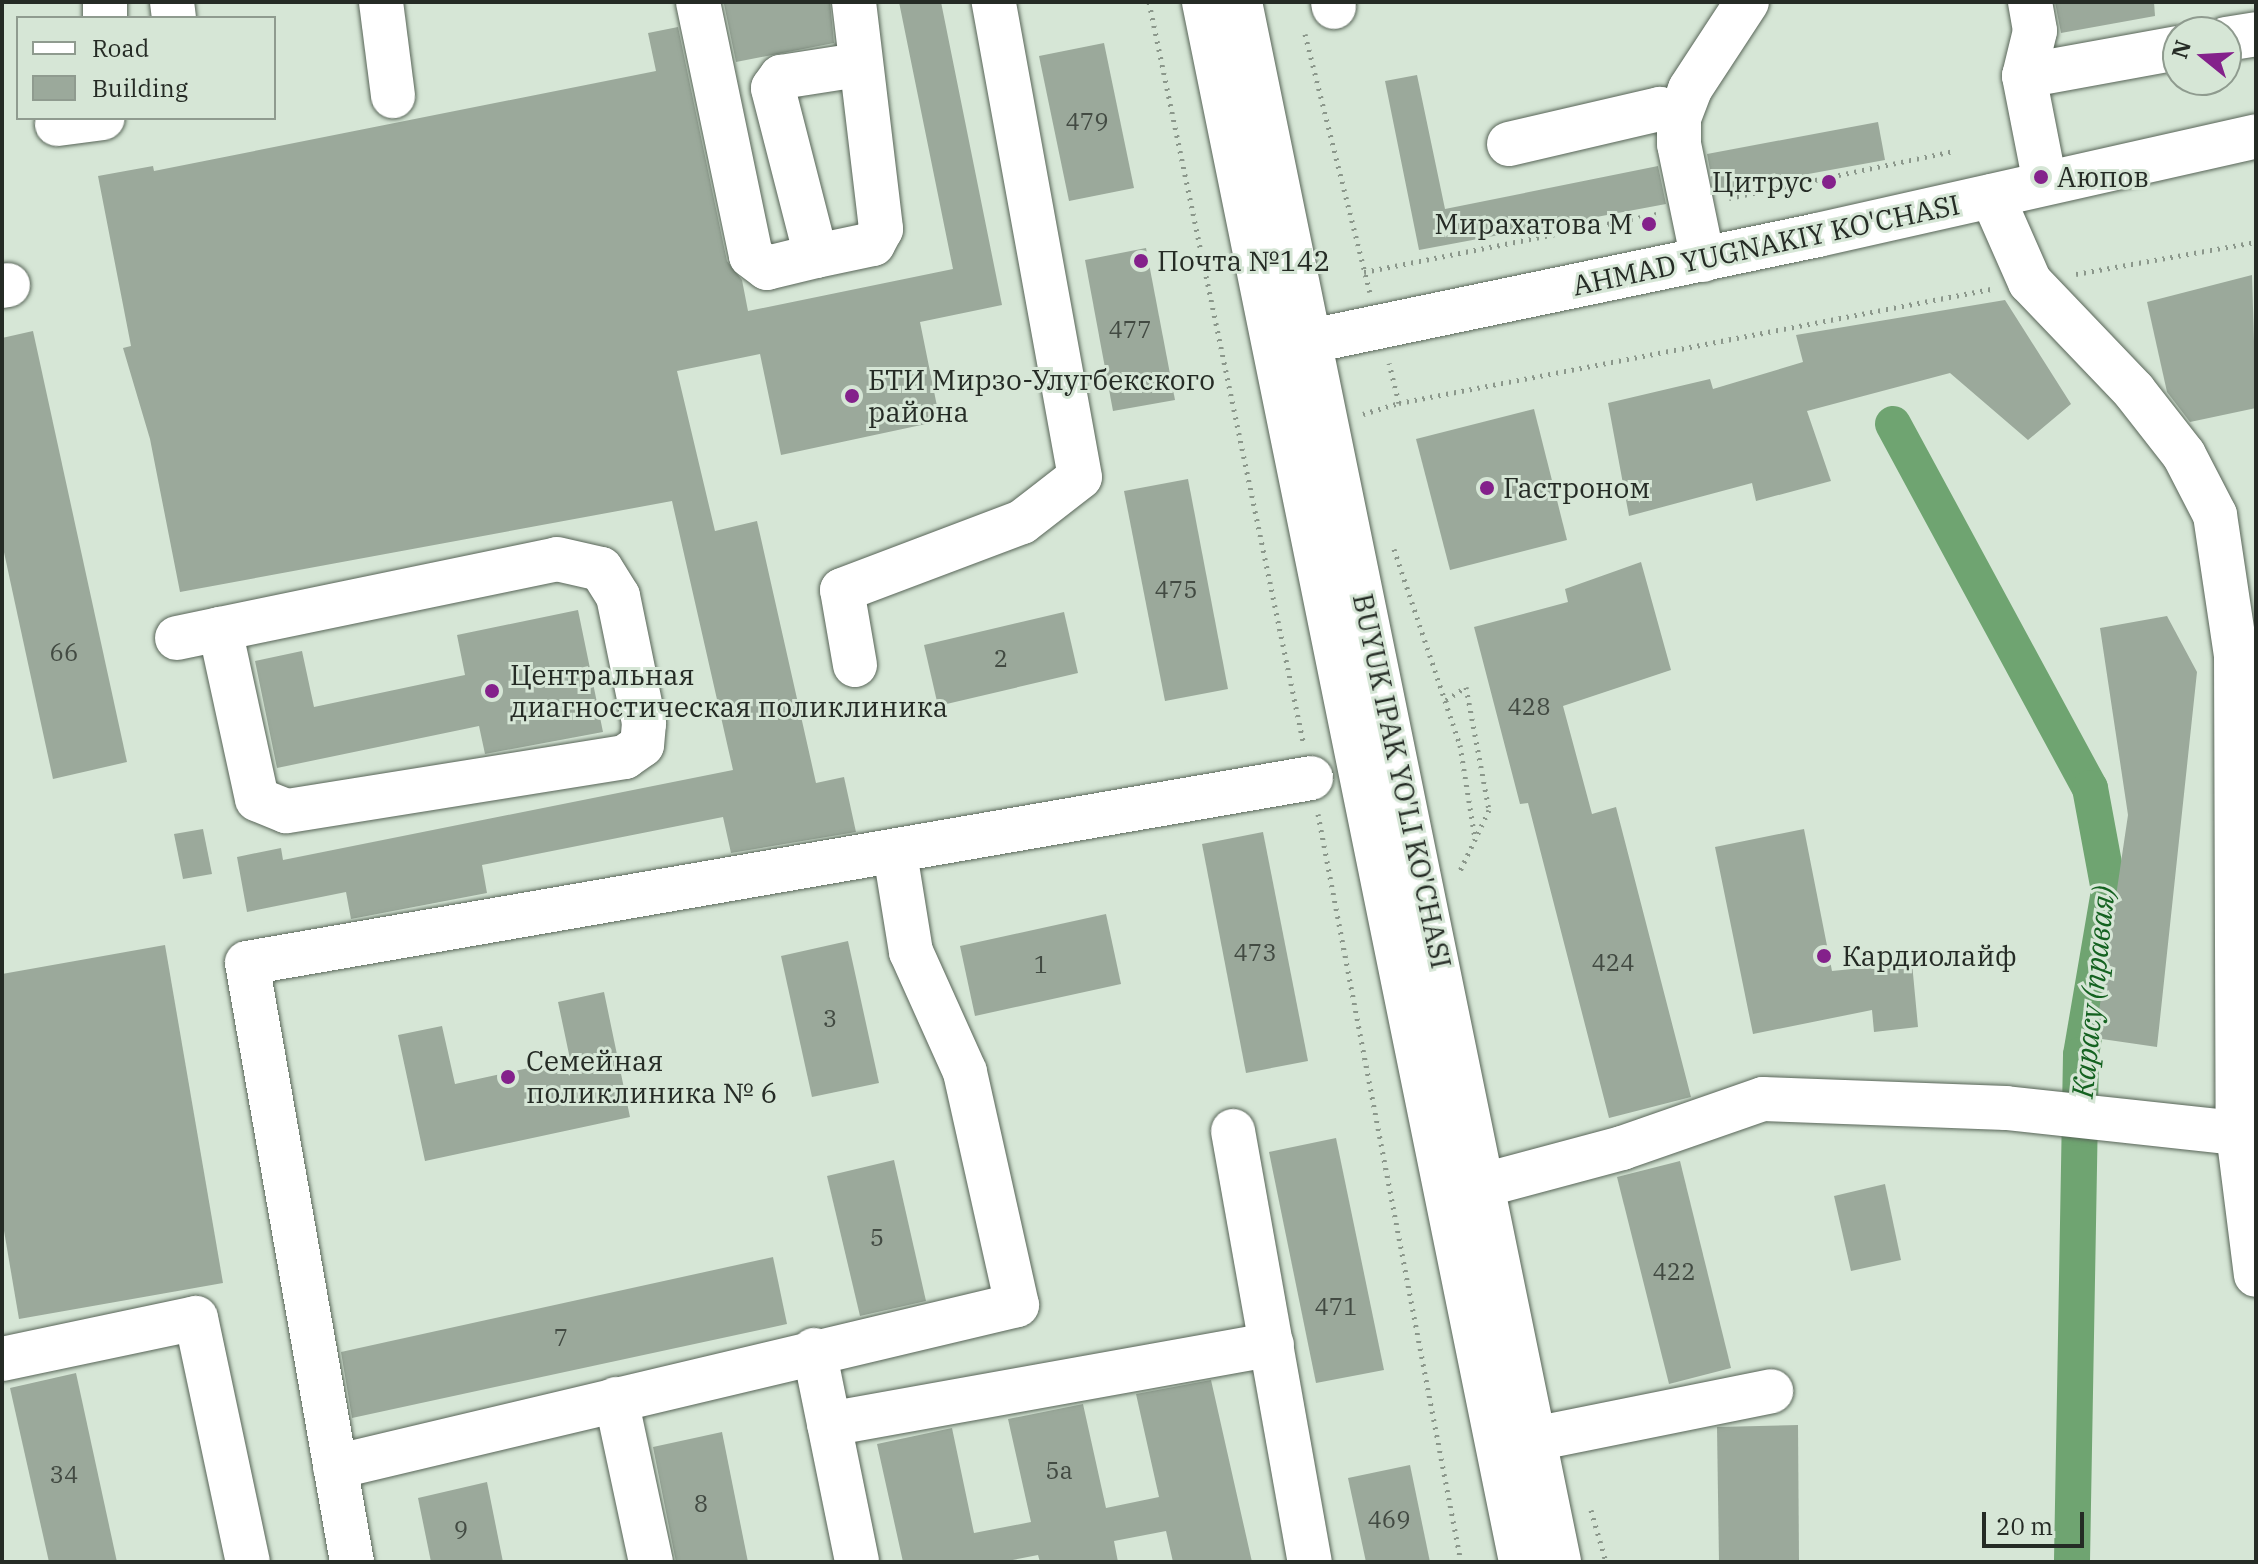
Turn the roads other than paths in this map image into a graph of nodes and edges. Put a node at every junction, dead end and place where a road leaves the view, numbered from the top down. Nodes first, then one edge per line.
1 (381, 2) edge
2 (698, 2) edge
3 (854, 2) edge
4 (994, 2) edge
5 (1204, 2) edge
6 (1240, 2) edge
7 (1747, 2) edge
8 (2030, 2) edge
9 (2162, 51) edge
10 (858, 65) junction
11 (2024, 76) junction
12 (393, 96) dead end
13 (1679, 118) junction
14 (88, 120) edge
15 (57, 124) dead end
16 (2256, 136) edge
17 (1509, 144) dead end
18 (2045, 183) junction
19 (1992, 196) junction
20 (816, 256) junction
21 (1703, 260) junction
22 (1293, 345) junction
23 (220, 629) junction
24 (177, 638) dead end
25 (855, 665) dead end
26 (1307, 758) road end
27 (2248, 842) edge
28 (895, 853) junction
29 (1233, 1131) dead end
30 (2238, 1133) junction
31 (1484, 1185) junction
32 (2256, 1275) edge
33 (1272, 1344) junction
34 (814, 1350) junction
35 (2, 1359) edge
36 (1771, 1391) dead end
37 (616, 1399) junction
38 (829, 1424) junction
39 (1534, 1439) junction
40 (335, 1467) junction
41 (248, 1562) edge
42 (352, 1562) edge
43 (651, 1562) edge
44 (857, 1562) edge
45 (1310, 1562) edge
46 (1521, 1562) edge
47 (1559, 1562) edge

1 - 12 street
2 - 20 street
3 - 10 street
4 - 25 street
5 - 22 street
6 - 22 street, BUYUK IPAK YO'LI KO'CHASI
7 - 13 street
8 - 11 street
9 - 11 street
10 - 20 street
10 - 20 street
11 - 18 street
13 - 17 street
13 - 21 street
14 - 15 street
16 - 18 street, AHMAD YUGNAKIY KO'CHASI
18 - 19 street, AHMAD YUGNAKIY KO'CHASI
19 - 21 street, AHMAD YUGNAKIY KO'CHASI
19 - 27 street
21 - 22 street, AHMAD YUGNAKIY KO'CHASI
22 - 31 street, BUYUK IPAK YO'LI KO'CHASI
22 - 46 street, BUYUK IPAK YO'LI KO'CHASI
23 - 23 street
23 - 24 street
26 - 28 street
27 - 30 street
28 - 34 street
28 - 40 street
29 - 33 street
30 - 31 street
30 - 32 street
31 - 39 street, BUYUK IPAK YO'LI KO'CHASI
33 - 38 street
33 - 45 street
34 - 37 street
34 - 38 street
35 - 41 street
36 - 39 street
37 - 40 street
37 - 43 street
38 - 44 street
39 - 47 street, BUYUK IPAK YO'LI KO'CHASI
40 - 42 street

